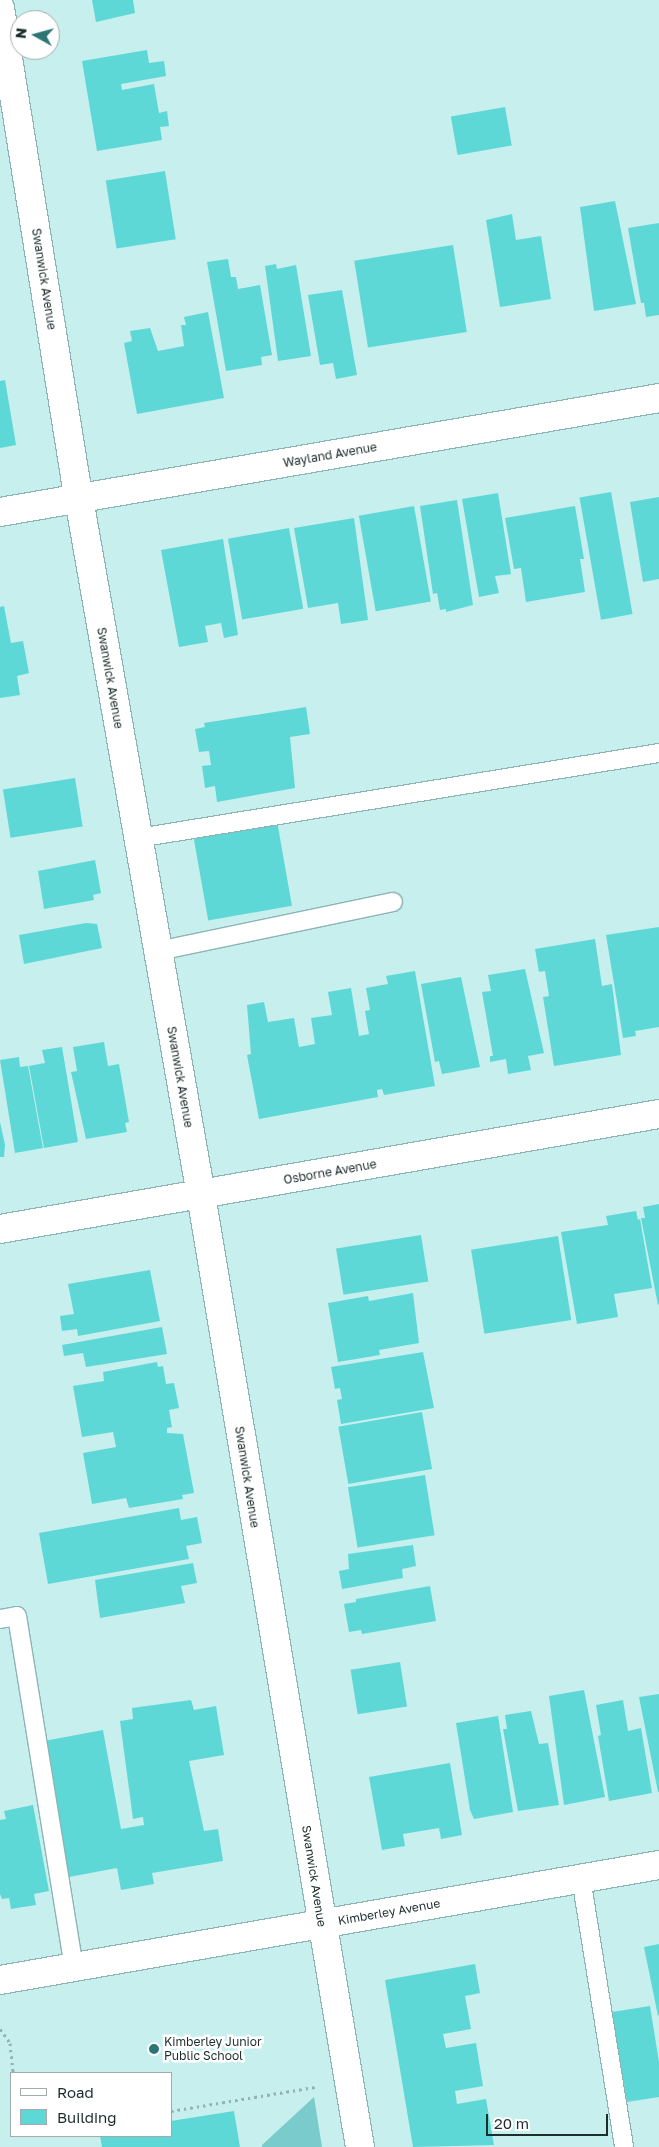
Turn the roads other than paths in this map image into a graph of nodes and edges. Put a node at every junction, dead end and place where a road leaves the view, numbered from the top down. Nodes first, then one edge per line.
1 (0, 8) edge
2 (659, 398) edge
3 (79, 498) junction
4 (0, 512) edge
5 (659, 753) edge
6 (138, 838) junction
7 (393, 902) dead end
8 (158, 951) junction
9 (659, 1114) edge
10 (201, 1195) junction
11 (0, 1229) edge
12 (0, 1619) edge
13 (659, 1866) edge
14 (582, 1878) junction
15 (322, 1924) junction
16 (74, 1967) junction
17 (0, 1980) edge
18 (360, 2147) edge
19 (624, 2147) edge

1 - 3 street, Swanwick Avenue
2 - 3 street, Wayland Avenue
3 - 4 street, Wayland Avenue
3 - 6 street, Swanwick Avenue
5 - 6 lane
6 - 8 street, Swanwick Avenue
7 - 8 lane
8 - 10 street, Swanwick Avenue
9 - 10 street, Osborne Avenue
10 - 11 street, Osborne Avenue
10 - 15 street, Swanwick Avenue
12 - 16 lane
13 - 14 street, Kimberley Avenue
14 - 15 street, Kimberley Avenue
14 - 19 lane
15 - 16 street, Kimberley Avenue
15 - 18 street, Swanwick Avenue
16 - 17 street, Kimberley Avenue

